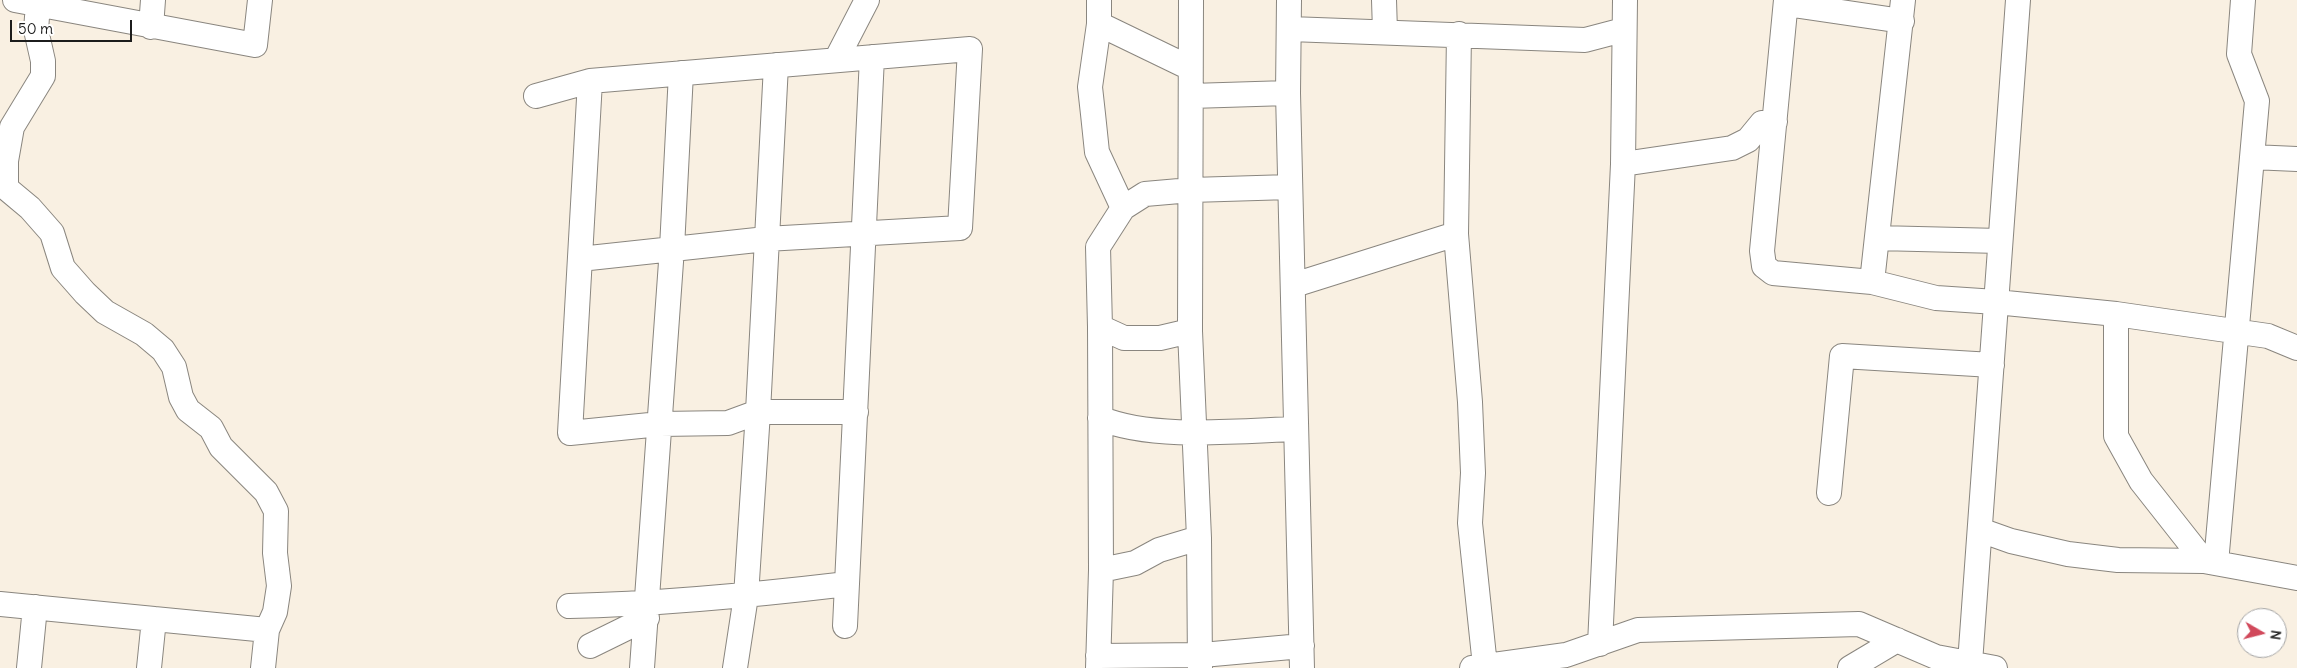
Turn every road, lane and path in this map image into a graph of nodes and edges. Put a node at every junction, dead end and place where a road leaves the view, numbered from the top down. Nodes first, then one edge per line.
1 (15, 0) edge
2 (153, 0) edge
3 (260, 0) edge
4 (868, 0) edge
5 (1099, 0) edge
6 (1191, 0) edge
7 (1289, 0) edge
8 (1384, 0) edge
9 (1624, 0) edge
10 (2018, 0) edge
11 (2243, 0) edge
12 (1786, 2) edge
13 (38, 4) junction
14 (1902, 10) edge
15 (1099, 24) junction
16 (151, 27) junction
17 (1290, 29) junction
18 (1623, 30) junction
19 (1385, 32) junction
20 (1459, 34) junction
21 (872, 57) junction
22 (836, 60) junction
23 (776, 65) junction
24 (1190, 68) junction
25 (681, 73) junction
26 (590, 81) junction
27 (1288, 93) junction
28 (536, 96) dead end
29 (1191, 96) junction
30 (1774, 122) junction
31 (2252, 158) junction
32 (2297, 159) edge
33 (1623, 164) junction
34 (1290, 186) junction
35 (1190, 190) junction
36 (1122, 208) junction
37 (865, 232) junction
38 (1456, 234) junction
39 (1877, 238) junction
40 (766, 239) junction
41 (2000, 241) junction
42 (672, 248) junction
43 (580, 259) junction
44 (1872, 282) junction
45 (1294, 285) junction
46 (1996, 302) junction
47 (2116, 314) junction
48 (1100, 327) junction
49 (1190, 331) junction
50 (2236, 331) junction
51 (2297, 348) edge
52 (1992, 365) junction
53 (758, 412) junction
54 (856, 412) junction
55 (1100, 418) junction
56 (660, 424) junction
57 (1295, 429) junction
58 (1194, 432) junction
59 (1829, 493) dead end
60 (1980, 530) junction
61 (1199, 538) junction
62 (2210, 562) junction
63 (1101, 570) junction
64 (2297, 578) edge
65 (847, 584) junction
66 (746, 596) junction
67 (0, 604) edge
68 (569, 606) dead end
69 (34, 608) junction
70 (648, 611) junction
71 (154, 619) junction
72 (845, 626) dead end
73 (267, 630) junction
74 (1897, 640) junction
75 (1600, 644) junction
76 (590, 646) dead end
77 (1302, 657) edge
78 (1098, 662) edge
79 (1201, 662) edge
80 (1970, 663) junction
81 (1479, 667) edge
82 (29, 668) edge
83 (149, 668) edge
84 (263, 668) edge
85 (642, 668) edge
86 (735, 668) edge
87 (1850, 668) edge
88 (1995, 668) edge

1 - 13 street
2 - 16 street
3 - 16 street
4 - 22 street
5 - 15 street
6 - 24 street
7 - 17 street
8 - 19 street
9 - 18 street
10 - 41 street
11 - 31 street
12 - 14 street
12 - 30 street
13 - 16 street
13 - 73 street
14 - 39 street
15 - 24 street
15 - 36 street
17 - 19 street
17 - 27 street
18 - 20 street
18 - 33 street
19 - 20 street
20 - 38 street
21 - 22 street
21 - 37 street
21 - 37 street
22 - 23 street
23 - 25 street
23 - 40 street
24 - 29 street
25 - 26 street
25 - 42 street
26 - 28 street
26 - 43 street
27 - 29 street
27 - 34 street
29 - 35 street
30 - 33 street
30 - 44 street
31 - 32 street
31 - 50 street
33 - 75 street
34 - 35 street
34 - 45 street
35 - 36 street
35 - 49 street
36 - 48 street
37 - 40 street
37 - 54 street
38 - 45 street
38 - 81 street
39 - 41 street
39 - 44 street
40 - 42 street
40 - 53 street
41 - 46 street
42 - 43 street
42 - 56 street
43 - 56 street
44 - 46 street
45 - 57 street
46 - 47 street
46 - 52 street
47 - 50 street
47 - 62 street
48 - 49 street
48 - 55 street
49 - 58 street
50 - 51 street
50 - 62 street
52 - 59 street
52 - 60 street
53 - 54 street
53 - 56 street
53 - 66 street
54 - 65 street
55 - 58 street
55 - 63 street
56 - 70 street
57 - 58 street
57 - 77 street
58 - 61 street
60 - 62 street
60 - 80 street
61 - 63 street
61 - 79 street
62 - 64 street
63 - 78 street
65 - 66 street
65 - 72 street
66 - 70 street
66 - 86 street
67 - 69 street
68 - 70 street
69 - 71 street
69 - 82 street
70 - 76 street
70 - 85 street
71 - 73 street
71 - 83 street
73 - 84 street
74 - 75 street
74 - 80 street
74 - 87 street
75 - 81 street
77 - 79 street
78 - 79 street
80 - 88 street

